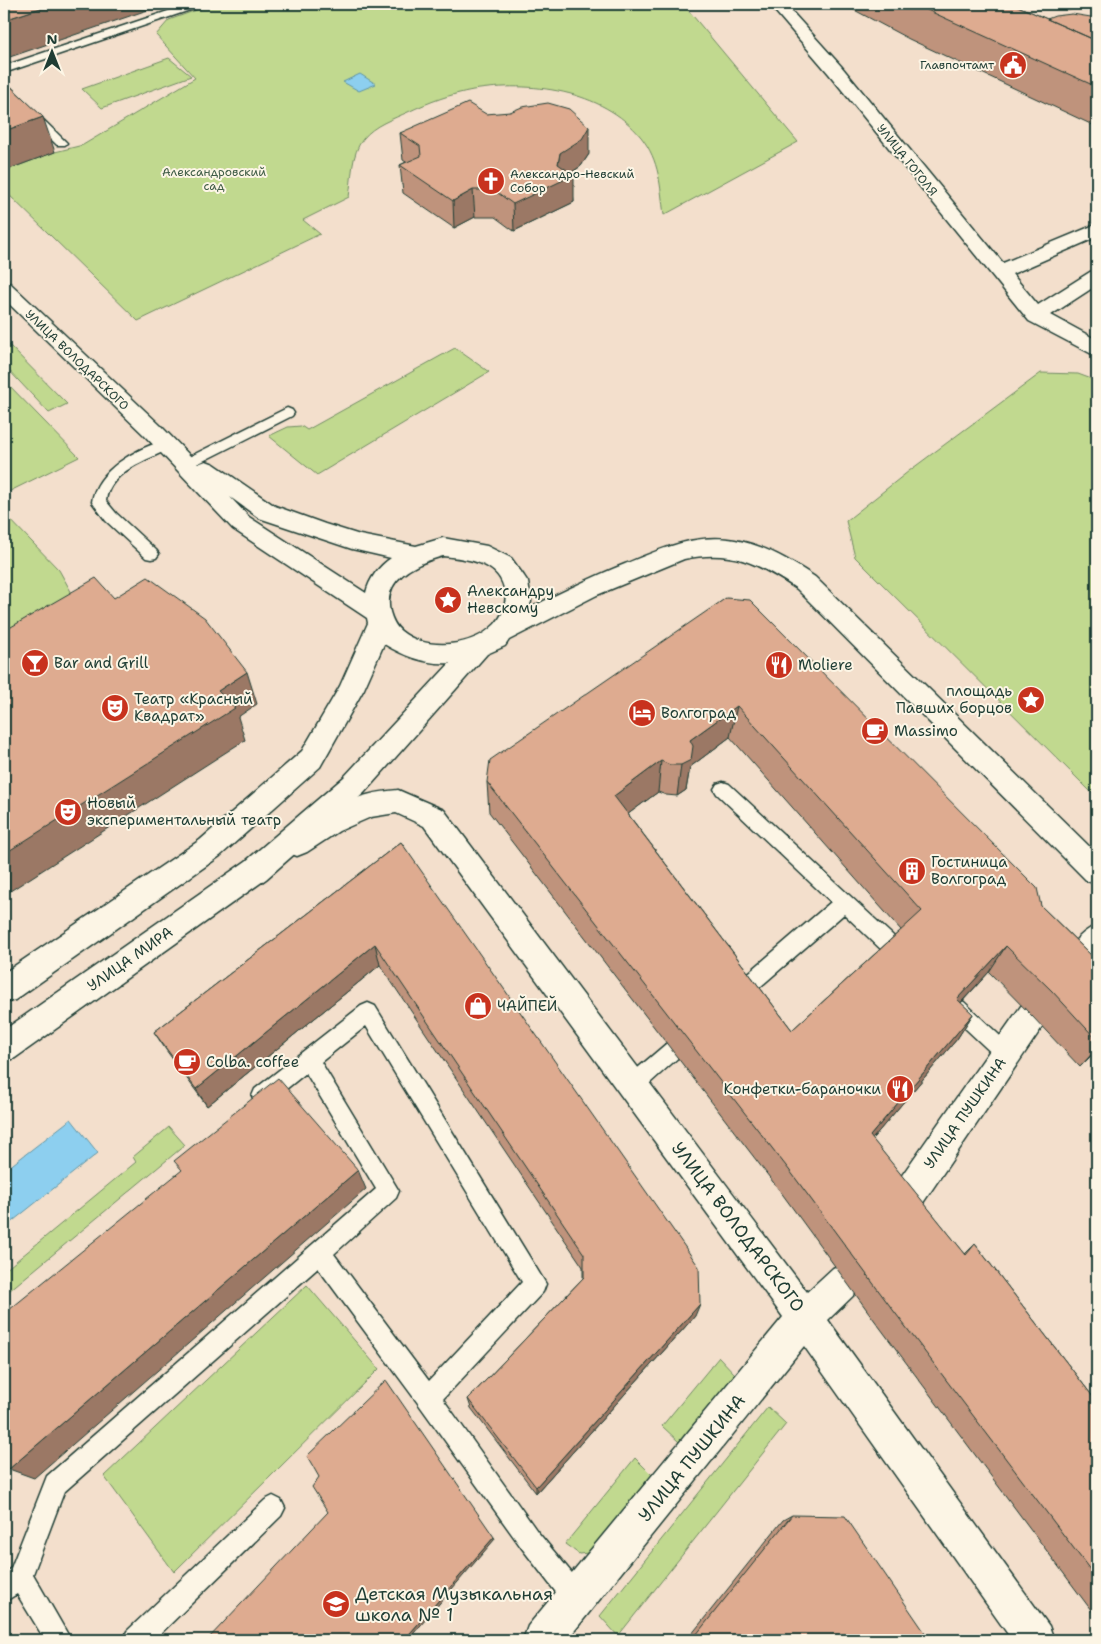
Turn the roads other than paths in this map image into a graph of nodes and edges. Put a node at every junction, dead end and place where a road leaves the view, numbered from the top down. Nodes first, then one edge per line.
1 (198, 4) edge
2 (777, 4) edge
3 (4, 70) edge
4 (4, 88) edge
5 (61, 143) dead end
6 (1097, 230) edge
7 (999, 272) junction
8 (1097, 276) edge
9 (4, 288) edge
10 (1036, 316) junction
11 (1097, 348) edge
12 (287, 413) dead end
13 (159, 438) junction
14 (194, 460) junction
15 (151, 554) dead end
16 (414, 554) junction
17 (378, 618) junction
18 (503, 632) junction
19 (478, 648) junction
20 (723, 789) dead end
21 (256, 870) junction
22 (1097, 872) edge
23 (844, 902) junction
24 (1097, 938) edge
25 (895, 950) edge
26 (1065, 976) edge
27 (4, 990) edge
28 (738, 994) edge
29 (956, 1008) edge
30 (1032, 1016) edge
31 (4, 1048) edge
32 (673, 1050) edge
33 (1006, 1054) junction
34 (308, 1059) junction
35 (633, 1086) junction
36 (250, 1106) edge
37 (898, 1210) edge
38 (319, 1252) junction
39 (845, 1280) edge
40 (805, 1318) junction
41 (428, 1398) junction
42 (273, 1508) dead end
43 (12, 1583) edge
44 (576, 1598) junction
45 (59, 1640) edge
46 (136, 1640) edge
47 (542, 1640) edge
48 (1035, 1640) edge

1 - 3 lane
2 - 7 street, УЛИЦА ГОГОЛЯ
4 - 5 lane
6 - 7 street
7 - 10 street, УЛИЦА ГОГОЛЯ
8 - 10 street
9 - 13 street, УЛИЦА ВОЛОДАРСКОГО
10 - 11 street
12 - 14 lane
13 - 14 street
13 - 15 lane
13 - 17 street
14 - 16 street
16 - 17 street
16 - 18 street
17 - 19 street
17 - 27 street
18 - 19 street
18 - 22 street
19 - 21 street
20 - 23 lane
21 - 31 street, УЛИЦА МИРА
21 - 35 street, УЛИЦА ВОЛОДАРСКОГО
23 - 25 lane
23 - 28 lane
24 - 26 street
29 - 33 lane
30 - 33 street, УЛИЦА ПУШКИНА
32 - 35 lane
33 - 37 street, УЛИЦА ПУШКИНА
34 - 36 lane
34 - 38 lane
34 - 41 lane
35 - 40 street, УЛИЦА ВОЛОДАРСКОГО
38 - 41 lane
38 - 43 lane
39 - 40 street, УЛИЦА ПУШКИНА
40 - 44 street, УЛИЦА ПУШКИНА
40 - 48 street, УЛИЦА ВОЛОДАРСКОГО
41 - 44 lane
42 - 46 lane
43 - 45 lane
44 - 47 street, УЛИЦА ПУШКИНА

